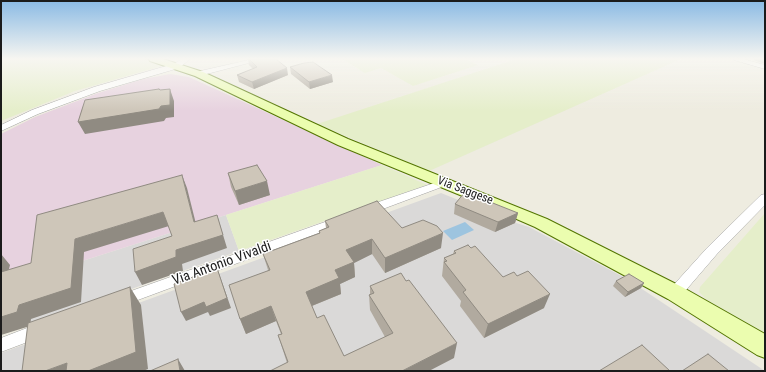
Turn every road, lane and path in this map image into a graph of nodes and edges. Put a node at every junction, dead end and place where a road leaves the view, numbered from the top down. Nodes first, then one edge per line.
1 (136, 76) edge
2 (204, 76) edge
3 (1, 128) edge
4 (443, 183) junction
5 (765, 198) edge
6 (675, 293) junction
7 (113, 304) edge
8 (53, 325) edge
9 (1, 345) edge
10 (765, 347) edge

1 - 3 street
2 - 4 main road, Via Saggese
4 - 6 main road, Via Saggese
4 - 7 street, Via Antonio Vivaldi
5 - 6 street
6 - 10 main road, Via Saggese
8 - 9 street

